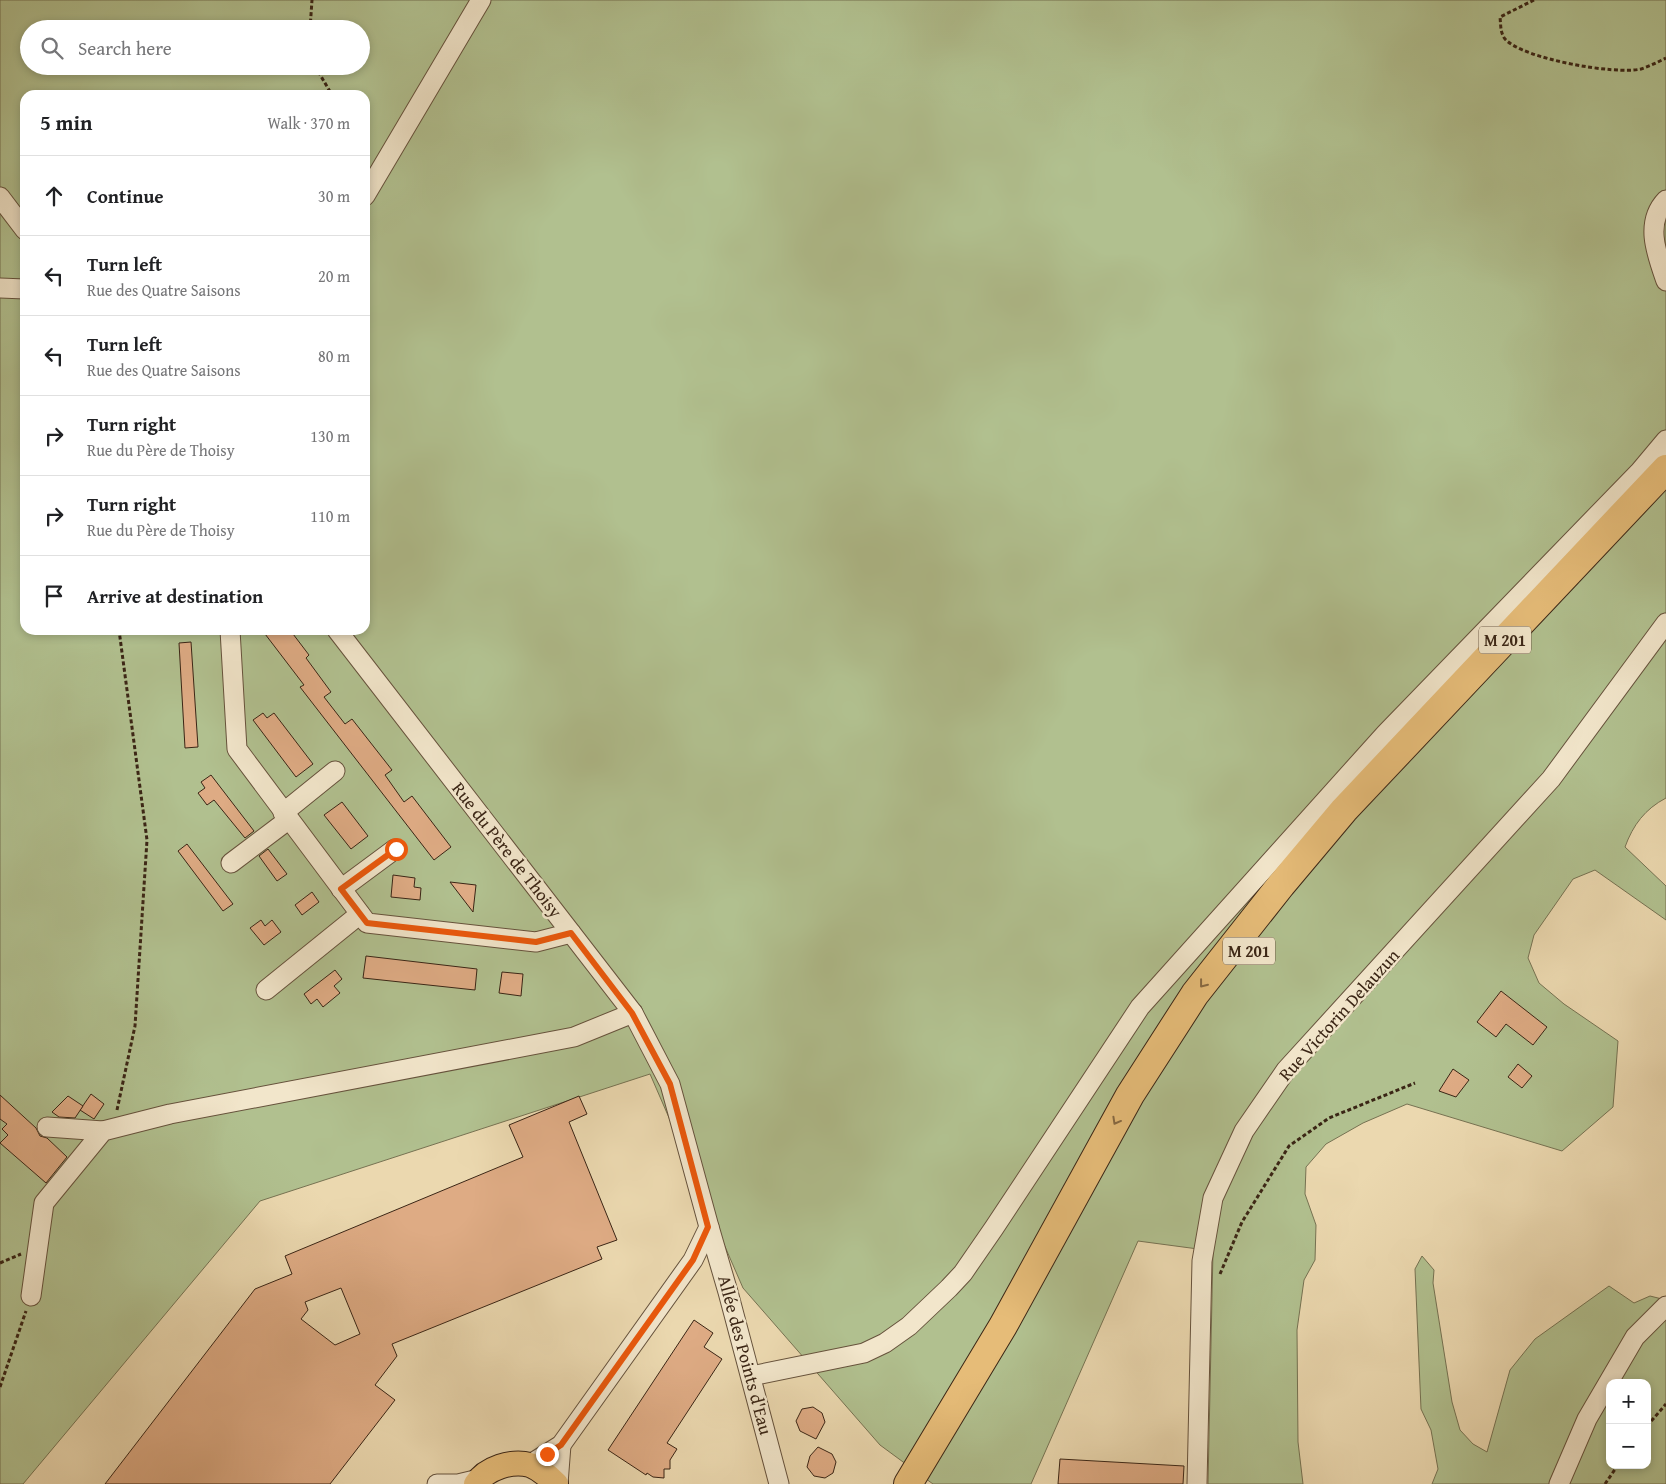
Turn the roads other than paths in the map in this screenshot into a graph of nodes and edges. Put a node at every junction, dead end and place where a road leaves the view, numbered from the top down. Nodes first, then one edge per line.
1 (481, 0) edge
2 (370, 188) edge
3 (0, 197) edge
4 (1666, 200) edge
5 (20, 223) edge
6 (1666, 281) edge
7 (0, 288) edge
8 (20, 289) edge
9 (1666, 440) edge
10 (1666, 470) edge
11 (1666, 489) edge
12 (1666, 623) edge
13 (230, 635) edge
14 (341, 635) edge
15 (335, 771) dead end
16 (286, 817) junction
17 (396, 849) dead end
18 (232, 863) dead end
19 (341, 889) junction
20 (360, 914) junction
21 (571, 933) junction
22 (266, 990) dead end
23 (632, 1013) junction
24 (48, 1127) dead end
25 (108, 1130) junction
26 (708, 1227) junction
27 (31, 1296) road end
28 (1666, 1306) edge
29 (751, 1376) junction
30 (561, 1445) junction
31 (529, 1465) junction
32 (478, 1482) edge
33 (437, 1484) edge
34 (557, 1484) edge
35 (779, 1484) edge
36 (908, 1484) edge
37 (927, 1484) edge
38 (1197, 1484) edge
39 (1559, 1484) edge

1 - 2 street
3 - 5 street
4 - 6 street
7 - 8 street
9 - 29 street
10 -> 36 highway, M 201
11 - 37 highway, M 201
12 - 38 street, Rue Victorin Delauzun
13 - 16 street
14 - 21 street, Rue du Père de Thoisy
15 - 16 street
16 - 18 street
16 - 19 street
17 - 19 street
19 - 20 street
20 - 21 street
20 - 22 street
21 - 23 street, Rue du Père de Thoisy
23 - 25 street
23 - 26 street, Rue du Père de Thoisy
24 - 25 street
25 - 27 street
26 - 29 street, Allée des Points d'Eau
26 - 30 street
28 - 39 street
29 - 35 street, Allée des Points d'Eau
30 - 31 street
30 - 34 street
31 - 32 main road
31 - 34 main road
32 - 33 street

